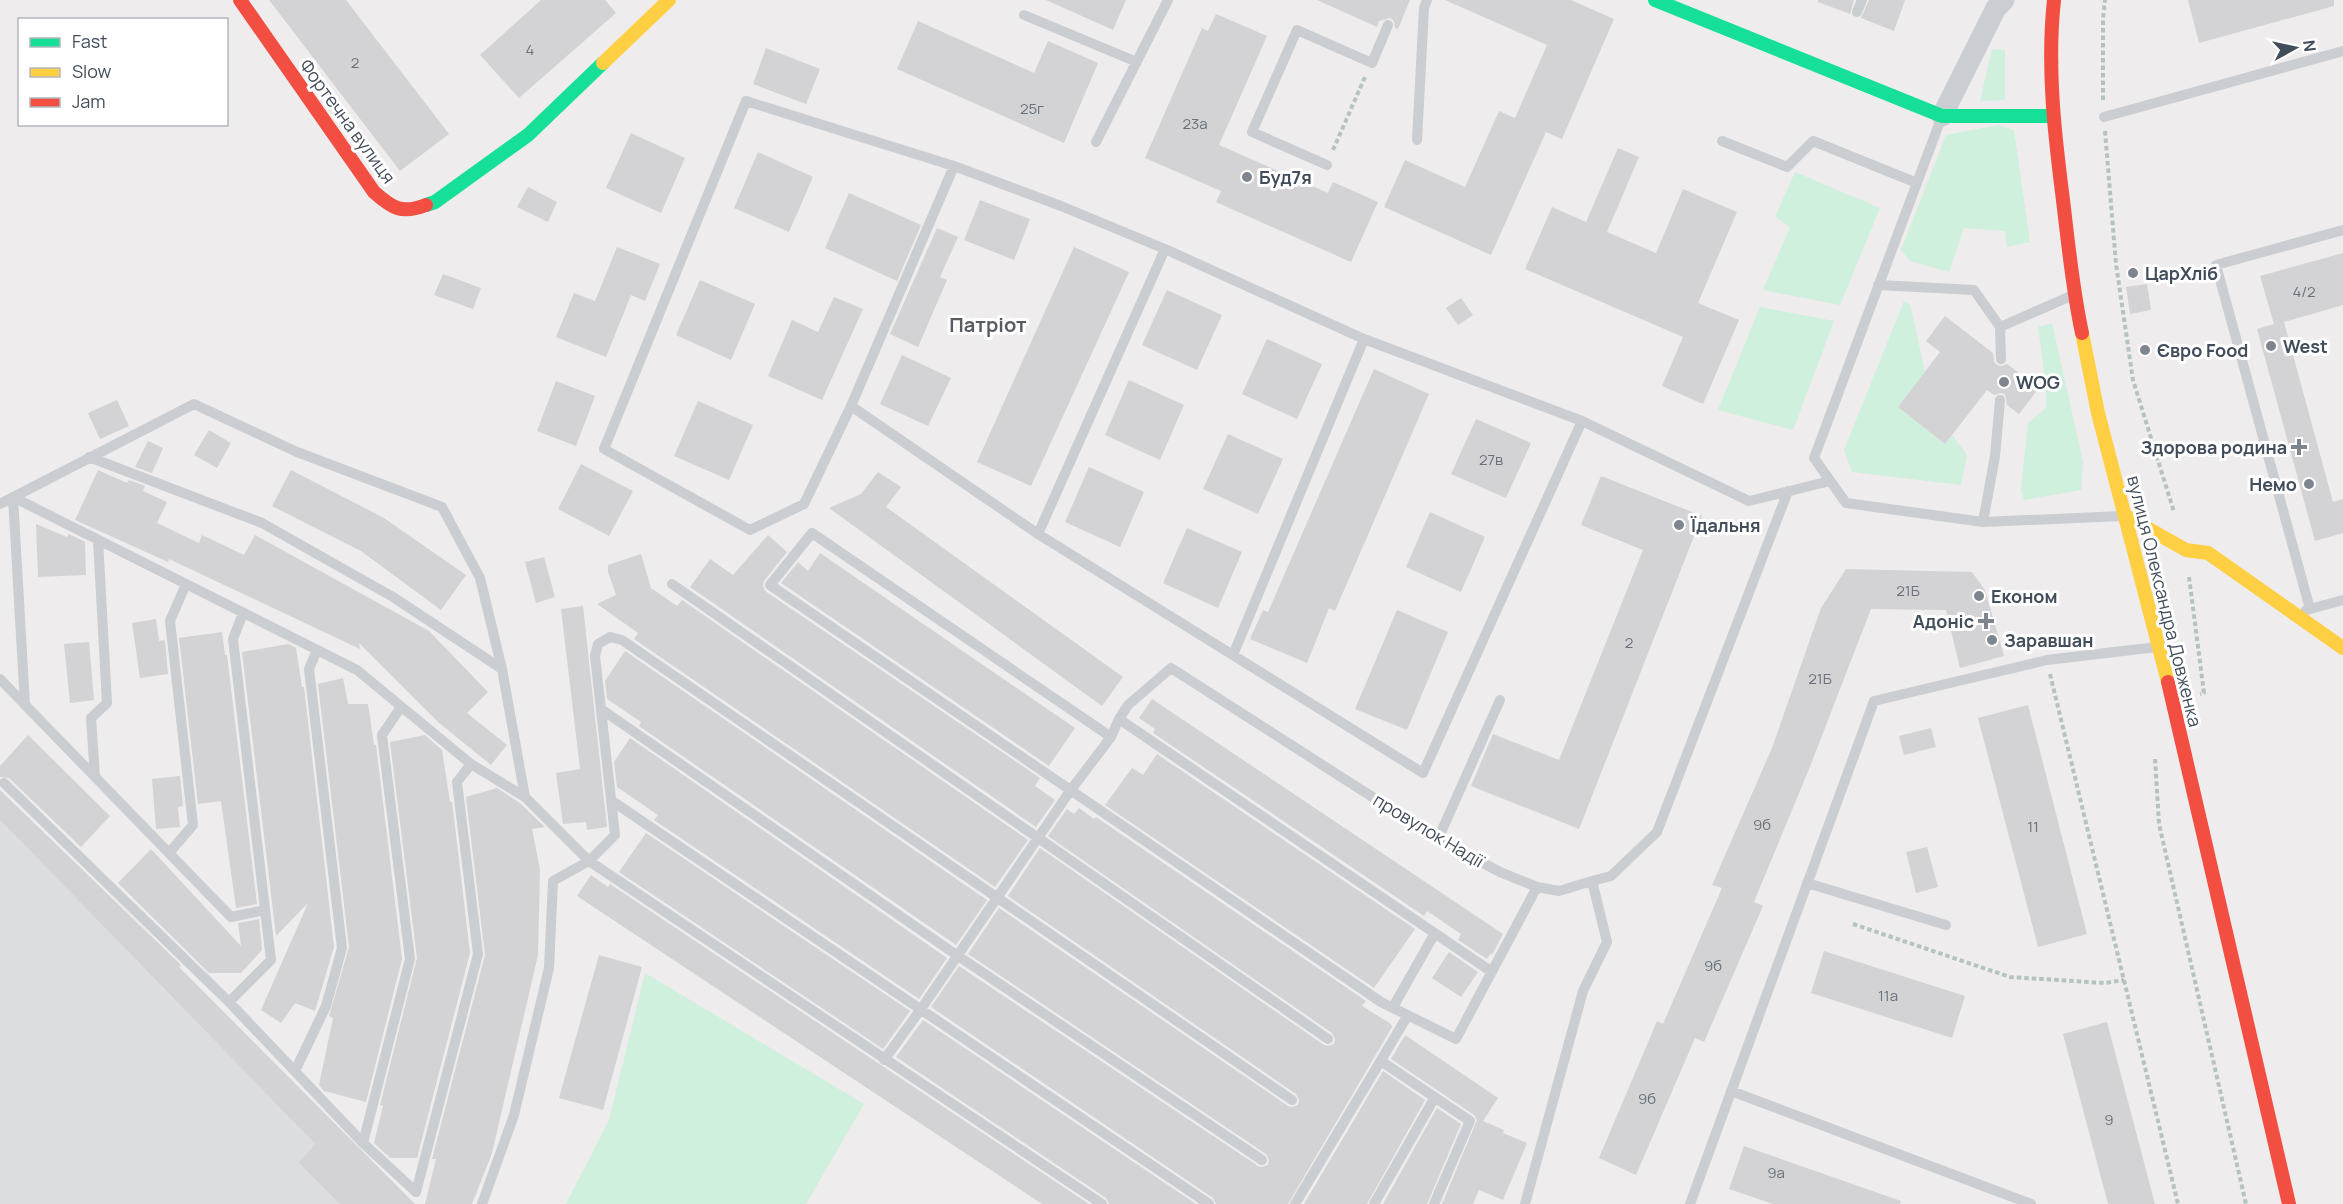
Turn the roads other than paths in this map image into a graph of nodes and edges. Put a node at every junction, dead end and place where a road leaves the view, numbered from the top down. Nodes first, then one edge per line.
1 (240, 0) edge
2 (669, 0) edge
3 (1168, 0) edge
4 (1427, 0) edge
5 (1655, 0) edge
6 (1862, 0) edge
7 (2004, 0) edge
8 (2054, 0) edge
9 (1857, 12) dead end
10 (1024, 15) dead end
11 (1388, 25) dead end
12 (2343, 51) edge
13 (1137, 62) junction
14 (1942, 116) junction
15 (2053, 116) junction
16 (2104, 117) road end
17 (1417, 140) dead end
18 (1722, 141) dead end
19 (1096, 142) dead end
20 (1327, 165) road end
21 (954, 166) junction
22 (1917, 183) junction
23 (2343, 230) edge
24 (1165, 249) junction
25 (1878, 285) junction
26 (2074, 295) junction
27 (2000, 327) junction
28 (1364, 339) junction
29 (2001, 359) dead end
30 (2000, 400) dead end
31 (851, 406) junction
32 (1582, 421) junction
33 (89, 457) junction
34 (1830, 481) junction
35 (1788, 491) junction
36 (13, 497) junction
37 (0, 504) edge
38 (2126, 516) junction
39 (1983, 522) junction
40 (1038, 534) junction
41 (98, 540) junction
42 (186, 584) junction
43 (672, 584) dead end
44 (2343, 600) edge
45 (2310, 609) junction
46 (243, 613) junction
47 (2294, 614) junction
48 (2160, 646) junction
49 (2343, 648) edge
50 (317, 650) junction
51 (1233, 654) junction
52 (502, 669) junction
53 (0, 679) edge
54 (1500, 700) dead end
55 (25, 705) junction
56 (401, 707) junction
57 (601, 709) junction
58 (1119, 719) junction
59 (1111, 737) junction
60 (471, 764) junction
61 (95, 777) junction
62 (4, 783) dead end
63 (1070, 791) junction
64 (525, 797) junction
65 (612, 801) junction
66 (1038, 837) junction
67 (1438, 839) junction
68 (169, 853) junction
69 (589, 861) junction
70 (1592, 881) junction
71 (1808, 883) junction
72 (1537, 888) junction
73 (998, 897) junction
74 (265, 910) junction
75 (1946, 925) dead end
76 (1435, 933) junction
77 (958, 956) junction
78 (1492, 972) junction
79 (229, 1002) junction
80 (1393, 1007) junction
81 (921, 1010) junction
82 (1408, 1015) junction
83 (1328, 1039) dead end
84 (884, 1060) junction
85 (1381, 1061) junction
86 (295, 1071) junction
87 (1731, 1091) junction
88 (1435, 1097) junction
89 (1292, 1100) dead end
90 (363, 1143) junction
91 (1262, 1160) dead end
92 (482, 1204) edge
93 (1102, 1204) edge
94 (1209, 1204) edge
95 (1295, 1204) edge
96 (1374, 1204) edge
97 (1434, 1204) edge
98 (1525, 1204) edge
99 (1690, 1204) edge
100 (2031, 1204) edge
101 (2289, 1204) edge

1 - 2 street, Фортечна вулиця
3 - 13 lane
4 - 17 lane
5 - 14 street
6 - 9 lane
7 - 14 street
8 - 15 street, вулиця Олександра Довженка
10 - 13 lane
11 - 20 lane
12 - 16 lane
13 - 19 lane
14 - 15 street
14 - 22 lane
15 - 26 street, вулиця Олександра Довженка
18 - 22 lane
21 - 24 lane
21 - 31 lane
21 - 31 lane
22 - 25 lane
23 - 45 lane
24 - 28 lane
24 - 40 lane
25 - 27 lane
25 - 34 lane
26 - 27 lane
26 - 38 street, вулиця Олександра Довженка
27 - 29 lane
28 - 32 lane
28 - 51 lane
30 - 39 lane
31 - 40 lane
32 - 35 lane
32 - 51 lane
33 - 36 lane
33 - 52 lane
33 - 52 lane
34 - 35 lane
34 - 39 lane
35 - 70 lane, провулок Надії
36 - 37 lane
36 - 41 lane
36 - 55 lane
38 - 39 lane
38 - 47 street
38 - 48 street, вулиця Олександра Довженка
40 - 51 lane
41 - 42 lane
41 - 61 lane
42 - 46 lane
42 - 68 lane
43 - 66 lane
44 - 45 lane
45 - 47 lane
46 - 50 lane
46 - 74 lane
47 - 49 street
48 - 71 lane
48 - 101 street, вулиця Олександра Довженка
50 - 56 lane
50 - 86 lane
52 - 64 lane
53 - 55 lane
54 - 67 lane
55 - 61 lane
56 - 60 lane
56 - 90 lane
57 - 65 lane
57 - 73 lane
57 - 77 lane
58 - 59 lane
58 - 67 lane, провулок Надії
58 - 76 lane
59 - 63 lane
59 - 63 lane
60 - 64 lane
60 - 90 lane
61 - 68 lane
62 - 79 lane
63 - 66 lane
63 - 80 lane
64 - 69 lane
65 - 69 lane
65 - 81 lane
66 - 73 lane
66 - 83 lane
67 - 72 lane, провулок Надії
68 - 74 lane
69 - 84 lane
69 - 92 lane
70 - 72 lane, провулок Надії
70 - 98 lane
71 - 75 lane
71 - 87 lane
72 - 78 lane
73 - 77 lane
73 - 89 lane
74 - 79 lane
76 - 78 lane
76 - 80 lane
77 - 81 lane
77 - 91 lane
78 - 82 lane
79 - 86 lane
80 - 82 lane
81 - 84 lane
81 - 94 lane
82 - 85 lane
84 - 93 lane
85 - 88 lane
85 - 95 lane
86 - 90 lane
87 - 99 lane
87 - 100 lane
88 - 96 lane
88 - 97 lane

